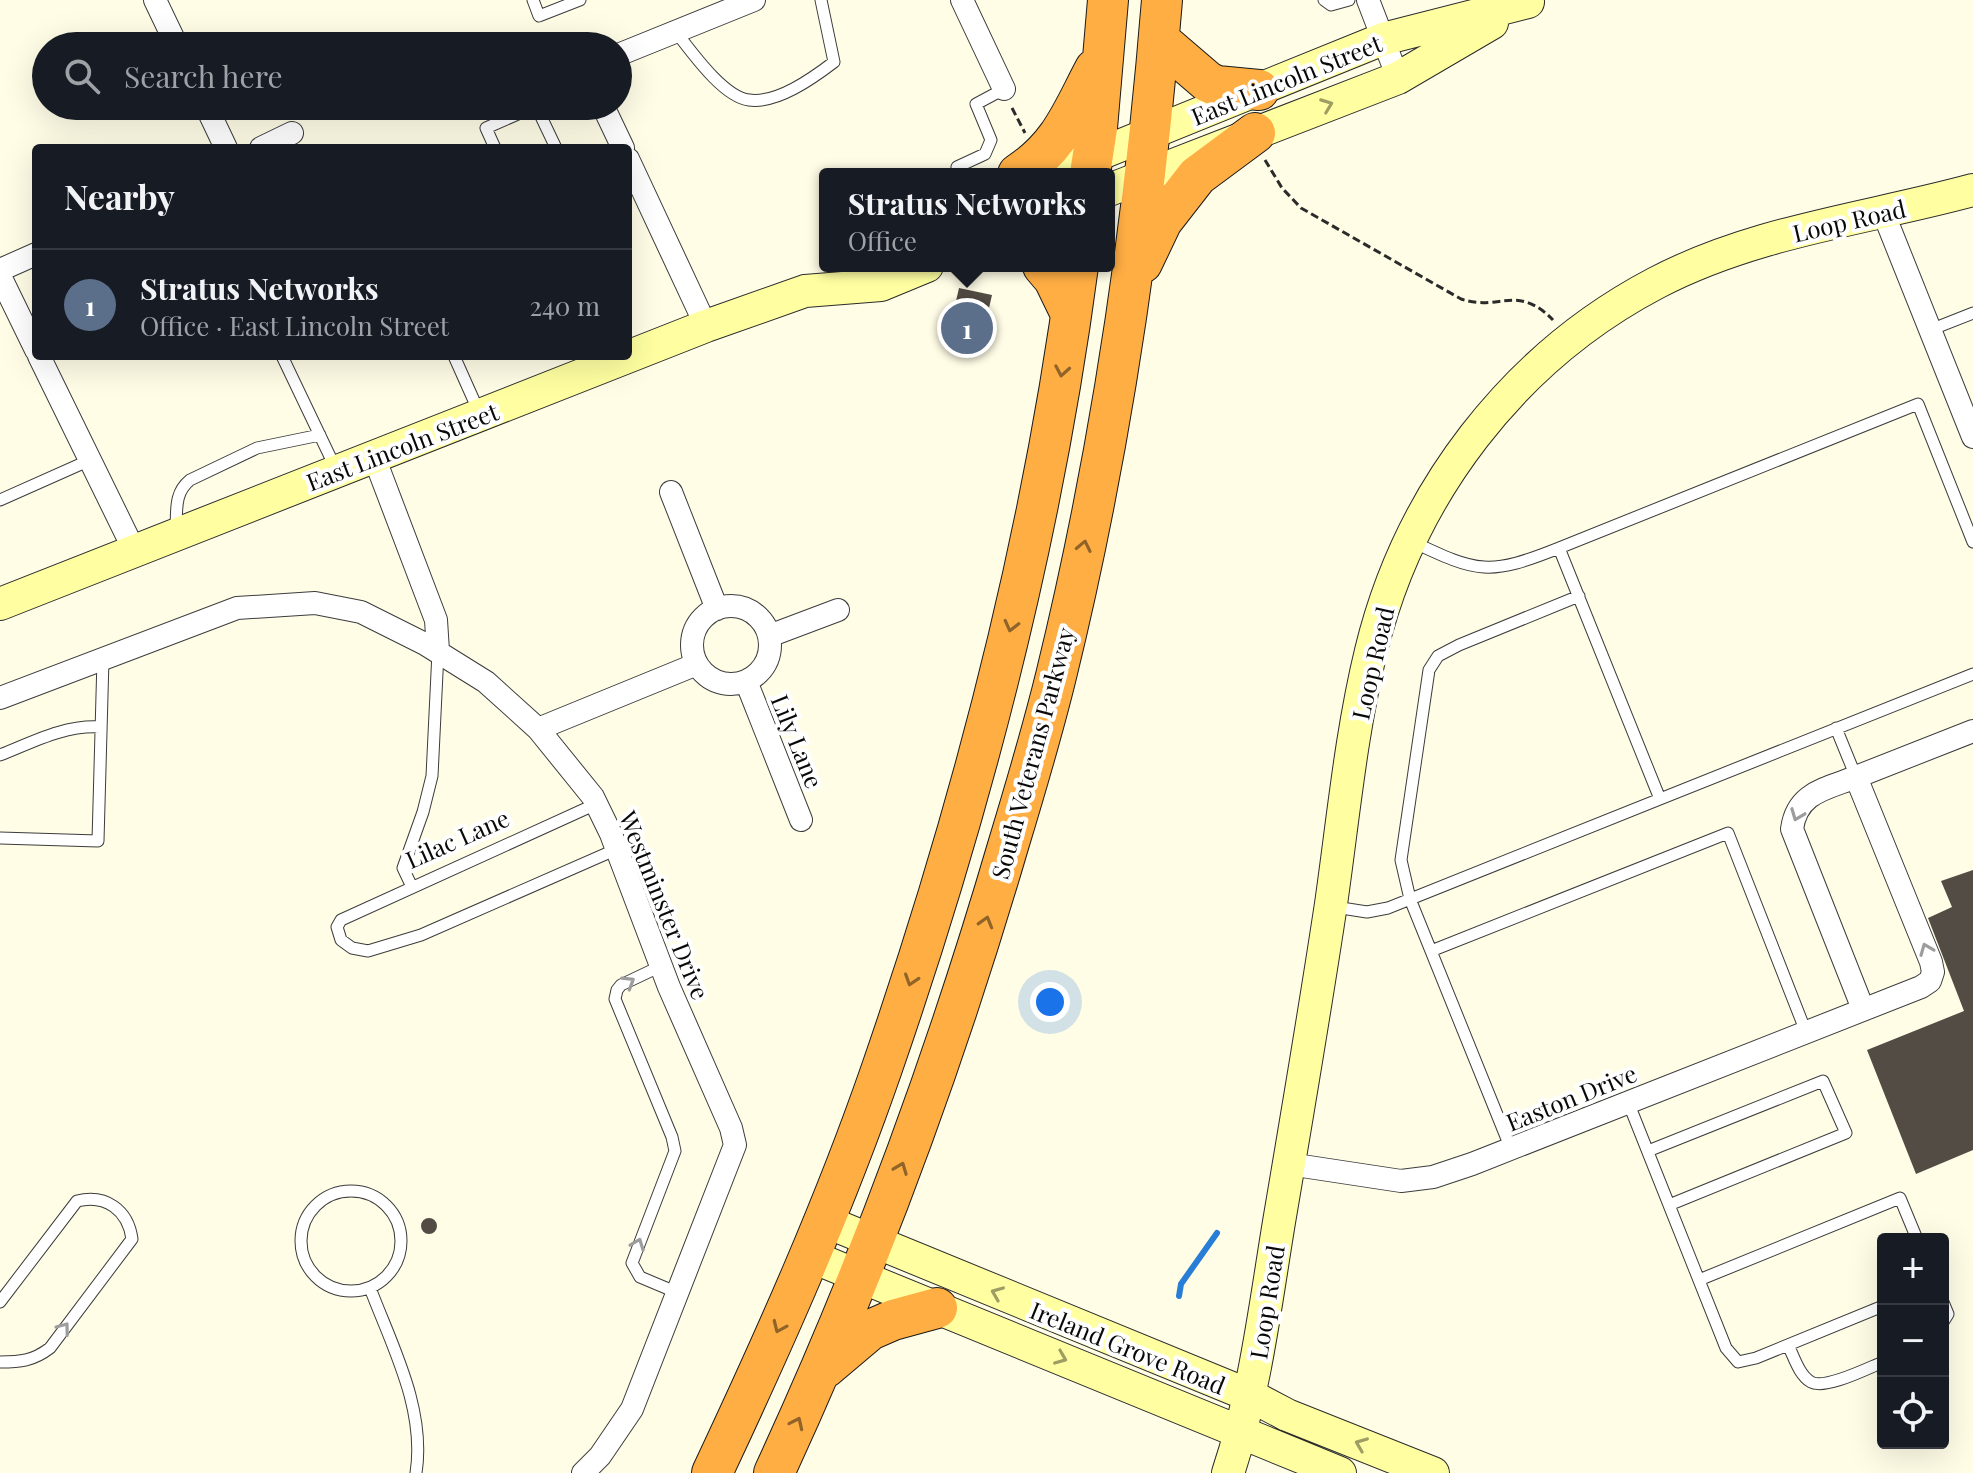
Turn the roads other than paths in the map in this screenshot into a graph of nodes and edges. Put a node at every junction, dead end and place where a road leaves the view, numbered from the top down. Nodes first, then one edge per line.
1 (155, 0) edge
2 (533, 0) edge
3 (580, 0) edge
4 (821, 0) edge
5 (962, 0) edge
6 (1108, 0) edge
7 (1162, 0) edge
8 (1324, 0) edge
9 (1349, 0) edge
10 (1368, 0) edge
11 (1531, 1) edge
12 (742, 2) edge
13 (675, 31) junction
14 (170, 32) edge
15 (1383, 39) junction
16 (1159, 40) junction
17 (632, 49) edge
18 (1105, 52) junction
19 (1398, 78) junction
20 (1004, 89) joint
21 (1259, 90) junction
22 (213, 120) edge
23 (504, 120) edge
24 (543, 120) edge
25 (610, 120) edge
26 (292, 133) dead end
27 (1147, 135) junction
28 (1257, 142) junction
29 (224, 144) edge
30 (269, 144) edge
31 (493, 144) edge
32 (554, 144) edge
33 (621, 144) edge
34 (957, 168) edge
35 (1027, 168) edge
36 (1106, 168) edge
37 (1115, 168) edge
38 (1115, 168) edge
39 (632, 169) edge
40 (1115, 173) edge
41 (1973, 190) edge
42 (1115, 211) edge
43 (1883, 212) junction
44 (32, 256) edge
45 (830, 272) edge
46 (912, 272) edge
47 (1048, 272) edge
48 (1077, 272) edge
49 (0, 273) edge
50 (1130, 288) junction
51 (805, 291) junction
52 (1973, 313) edge
53 (1071, 314) junction
54 (706, 326) junction
55 (1930, 330) junction
56 (32, 341) edge
57 (632, 355) edge
58 (41, 360) edge
59 (284, 360) edge
60 (456, 360) edge
61 (621, 360) edge
62 (480, 416) junction
63 (320, 435) junction
64 (1973, 437) edge
65 (374, 457) junction
66 (90, 460) junction
67 (337, 471) junction
68 (671, 492) dead end
69 (0, 500) edge
70 (176, 533) junction
71 (1410, 541) junction
72 (1973, 542) edge
73 (1559, 548) junction
74 (134, 550) junction
75 (1579, 596) junction
76 (0, 604) edge
77 (717, 609) junction
78 (838, 610) dead end
79 (769, 636) junction
80 (438, 651) junction
81 (103, 658) junction
82 (697, 664) junction
83 (1973, 674) edge
84 (746, 681) junction
85 (0, 698) edge
86 (100, 727) junction
87 (1836, 728) junction
88 (538, 729) junction
89 (1973, 731) edge
90 (0, 755) edge
91 (1856, 777) junction
92 (1660, 799) junction
93 (596, 804) junction
94 (801, 820) dead end
95 (0, 838) edge
96 (617, 849) junction
97 (412, 887) junction
98 (1410, 899) junction
99 (1331, 907) junction
100 (1431, 951) junction
101 (661, 966) junction
102 (1863, 1009) junction
103 (1806, 1032) junction
104 (1628, 1102) junction
105 (1511, 1149) junction
106 (1648, 1151) junction
107 (1289, 1164) junction
108 (1669, 1205) junction
109 (1915, 1233) edge
110 (816, 1238) junction
111 (867, 1258) junction
112 (1699, 1280) junction
113 (370, 1288) junction
114 (678, 1293) junction
115 (0, 1302) edge
116 (937, 1308) junction
117 (1877, 1308) edge
118 (1788, 1345) junction
119 (0, 1362) edge
120 (1877, 1364) edge
121 (819, 1373) junction
122 (1251, 1396) junction
123 (1242, 1432) junction
124 (416, 1473) edge
125 (583, 1473) edge
126 (712, 1473) edge
127 (774, 1473) edge
128 (1228, 1473) edge
129 (1340, 1473) edge
130 (1433, 1473) edge

1 - 14 street
2 - 3 lane
4 - 13 lane
5 - 20 street
6 - 18 highway, South Veterans Parkway
7 - 16 highway, South Veterans Parkway
8 - 9 lane
10 - 15 street
11 - 15 main road, East Lincoln Street
11 - 19 main road, East Lincoln Street
12 - 13 street
13 - 17 street
15 - 19 street
15 - 21 main road, East Lincoln Street
16 - 21 highway
16 - 27 highway, South Veterans Parkway
18 - 35 highway
18 - 36 highway, South Veterans Parkway
28 -> 19 main road, East Lincoln Street
20 - 34 lane
21 - 27 main road, East Lincoln Street
22 - 29 street
23 - 31 lane
24 - 32 lane
25 - 33 street
26 - 30 street
27 - 37 highway, South Veterans Parkway
27 - 38 main road, East Lincoln Street
28 - 40 main road, East Lincoln Street
28 - 50 highway
39 - 54 street
41 - 43 main road, Loop Road
42 - 50 highway, South Veterans Parkway
43 - 55 street
43 - 71 main road, Loop Road
44 - 49 street
45 - 51 main road, East Lincoln Street
46 - 51 main road, East Lincoln Street
47 - 53 highway
48 - 53 highway
49 - 56 street
111 -> 50 highway, South Veterans Parkway
51 - 54 main road, East Lincoln Street
52 - 55 lane
53 -> 110 highway
54 - 57 main road, East Lincoln Street
55 - 64 street
58 - 66 street
59 - 63 lane
60 - 62 lane
61 - 62 main road, East Lincoln Street
62 - 65 main road, East Lincoln Street
63 - 67 lane
63 - 70 lane
65 - 67 main road, East Lincoln Street
65 - 80 street
66 - 69 lane
66 - 74 street
67 - 70 main road, East Lincoln Street
68 - 77 street
70 - 74 main road, East Lincoln Street
71 - 73 lane
71 - 99 main road, Loop Road
72 - 73 lane
73 - 75 lane
74 - 76 main road, East Lincoln Street
75 - 92 lane
75 - 98 lane
77 - 79 street
77 - 82 street
78 - 79 street
79 - 84 street
80 - 81 street, Westminster Drive
80 - 88 street, Westminster Drive
80 - 97 lane
81 - 85 street, Westminster Drive
81 - 86 lane
82 - 84 street
82 - 88 street
83 - 87 lane
84 - 94 street, Lily Lane
86 - 90 lane
86 - 95 lane
87 - 91 lane
87 - 92 lane
88 - 93 street, Westminster Drive
89 - 91 street
91 -> 102 street
102 -> 91 street, Easton Drive
92 - 98 lane
93 - 96 street, Westminster Drive
93 - 97 lane, Lilac Lane
96 - 97 lane, Lilac Lane
96 - 101 street, Westminster Drive
98 - 99 lane
98 - 100 lane
99 - 107 main road, Loop Road
100 - 103 lane
100 - 105 lane
101 - 114 street, Westminster Drive
114 -> 101 lane
102 - 103 street, Easton Drive
103 - 104 street, Easton Drive
104 - 105 street, Easton Drive
104 - 106 lane
105 - 107 street, Easton Drive
106 - 108 lane
106 - 108 lane
107 - 122 main road, Loop Road
108 - 112 lane
109 - 112 lane
110 - 111 main road, Ireland Grove Road
110 -> 126 highway
111 - 116 main road, Ireland Grove Road
111 - 121 highway, South Veterans Parkway
122 -> 111 main road, Ireland Grove Road
112 - 118 lane
113 - 113 lane
113 - 124 lane
114 - 125 street, Westminster Drive
119 -> 115 lane
116 - 121 highway
116 -> 123 main road, Ireland Grove Road
117 - 118 lane
118 - 120 lane
127 -> 121 highway, South Veterans Parkway
122 - 123 main road, Loop Road
130 -> 122 main road, Ireland Grove Road
123 - 128 main road, Loop Road
123 - 129 main road, Ireland Grove Road

